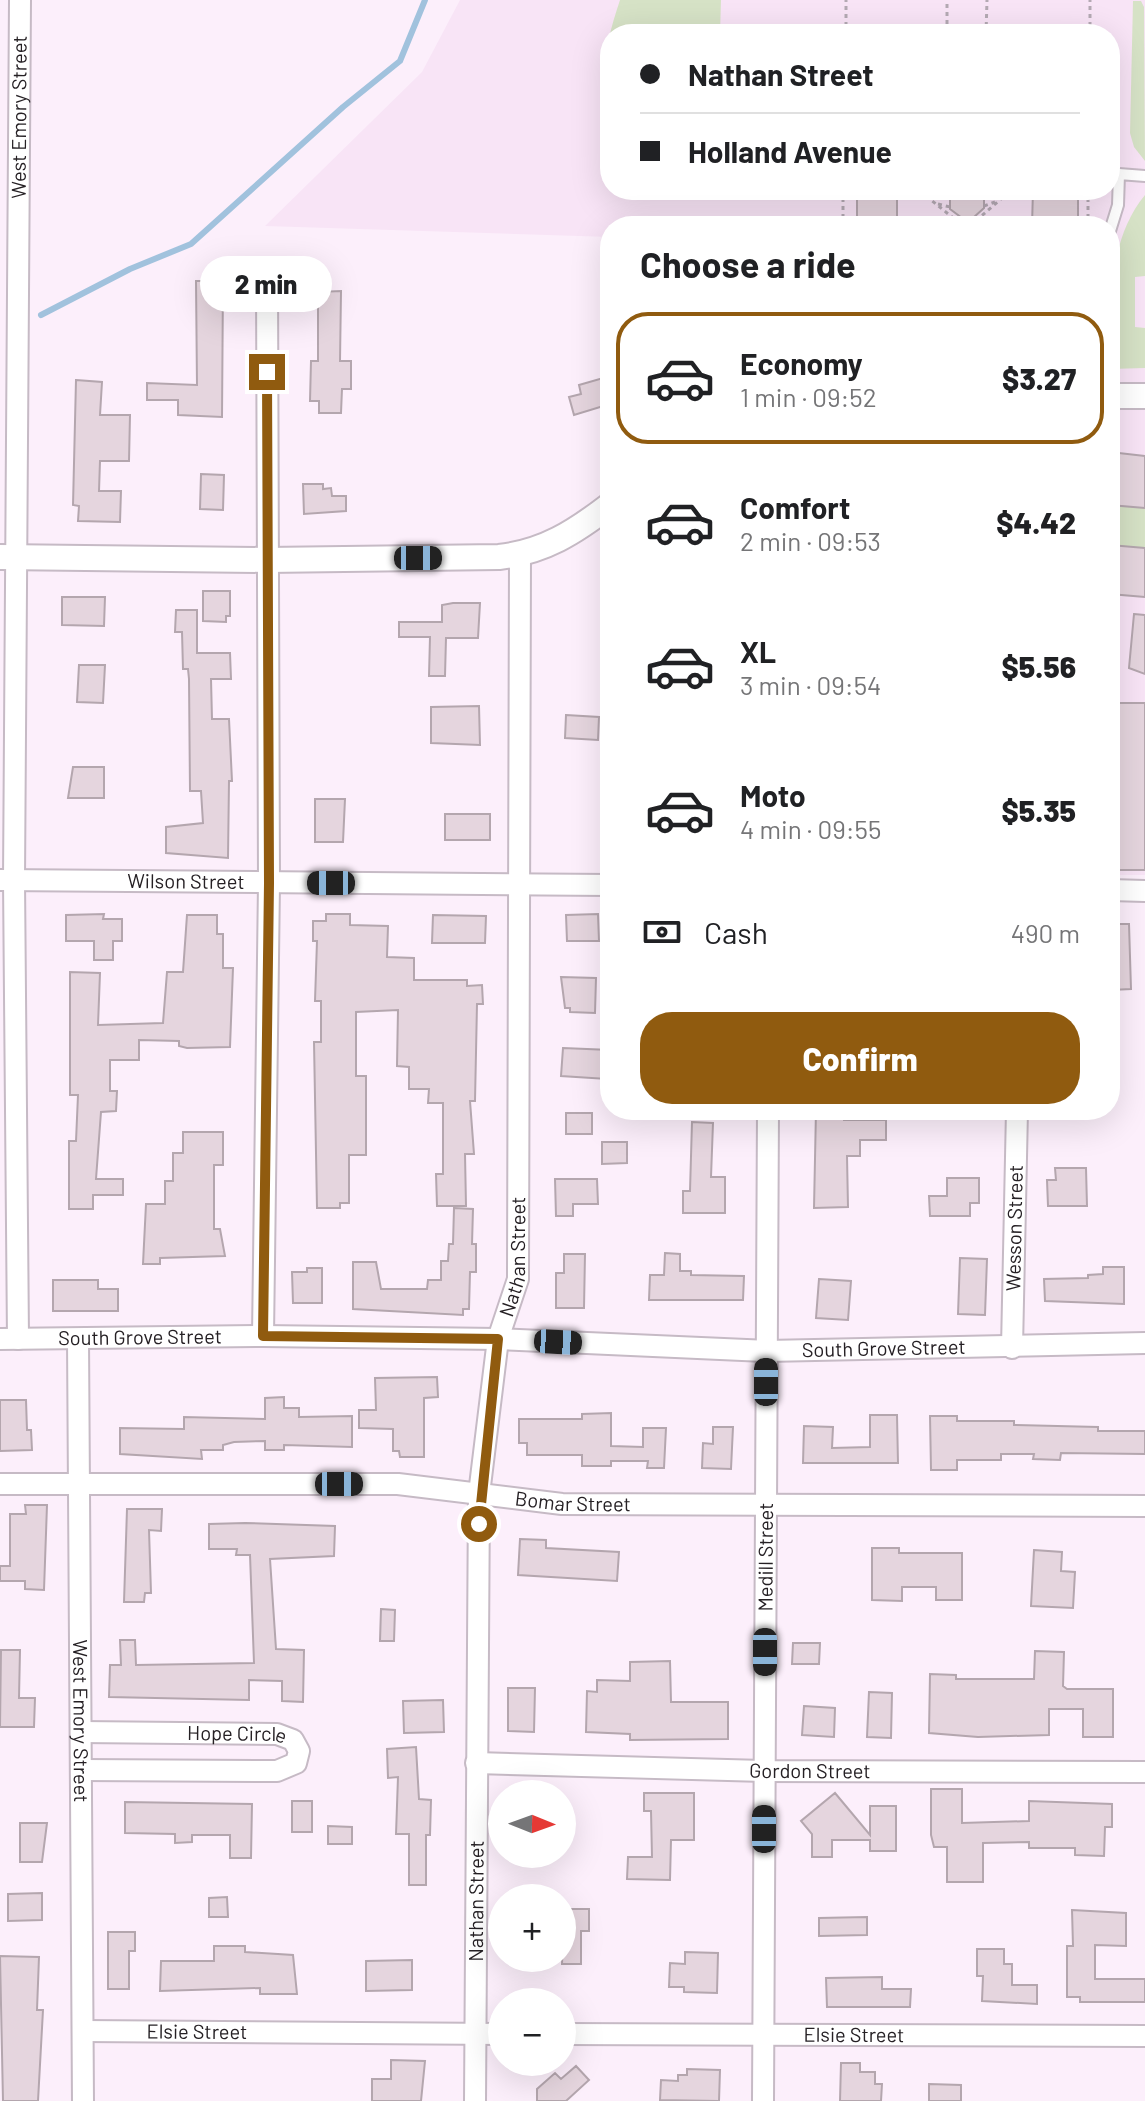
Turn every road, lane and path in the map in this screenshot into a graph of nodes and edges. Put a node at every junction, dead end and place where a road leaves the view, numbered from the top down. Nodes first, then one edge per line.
1 (20, 0) edge
2 (846, 0) edge
3 (947, 0) edge
4 (987, 0) edge
5 (1090, 0) edge
6 (846, 24) edge
7 (947, 24) edge
8 (986, 24) edge
9 (1090, 24) edge
10 (1120, 174) edge
11 (1145, 176) edge
12 (932, 200) edge
13 (999, 201) joint
14 (936, 203) junction
15 (984, 206) dead end
16 (950, 207) dead end
17 (951, 216) edge
18 (982, 216) edge
19 (267, 278) dead end
20 (1120, 396) edge
21 (1145, 396) edge
22 (600, 512) edge
23 (520, 555) junction
24 (8, 557) edge
25 (267, 560) junction
26 (7, 880) edge
27 (269, 883) junction
28 (517, 884) junction
29 (600, 885) edge
30 (1120, 890) edge
31 (1145, 891) edge
32 (768, 1120) edge
33 (1017, 1120) edge
34 (263, 1336) junction
35 (9, 1339) edge
36 (78, 1339) junction
37 (498, 1339) junction
38 (1145, 1343) edge
39 (1012, 1348) junction
40 (767, 1351) junction
41 (0, 1484) edge
42 (76, 1484) junction
43 (479, 1494) junction
44 (766, 1504) junction
45 (1145, 1506) edge
46 (81, 1732) junction
47 (476, 1763) junction
48 (82, 1770) junction
49 (764, 1771) junction
50 (1145, 1772) edge
51 (83, 2031) junction
52 (763, 2033) junction
53 (475, 2034) junction
54 (488, 2034) edge
55 (576, 2034) edge
56 (1145, 2036) edge
57 (83, 2101) edge
58 (475, 2101) edge
59 (763, 2101) edge

1 - 24 street, West Emory Street
2 - 6 path
3 - 7 path
4 - 8 path
5 - 9 path
10 - 11 lane
12 - 14 path
13 - 15 path
13 - 18 path
14 - 16 path
14 - 17 path
19 - 25 street
20 - 21 street
22 - 23 street
23 - 25 street
23 - 28 street, Nathan Street
24 - 25 street
24 - 26 street, West Emory Street
25 - 27 street
26 - 27 street, Wilson Street
26 - 35 street, West Emory Street
27 - 28 street, Wilson Street
27 - 34 street
28 - 29 street, Wilson Street
28 - 37 street, Nathan Street
30 - 31 street
32 - 40 street, Medill Street
33 - 39 street, Wesson Street
34 - 36 street, South Grove Street
34 - 37 street, South Grove Street
35 - 36 street, South Grove Street
36 - 42 street, West Emory Street
37 - 40 street, South Grove Street
37 - 43 street, Nathan Street
38 - 39 street, South Grove Street
39 - 40 street, South Grove Street
40 - 44 street, Medill Street
41 - 42 street, Bomar Street
42 - 43 street, Bomar Street
42 - 46 street, West Emory Street
43 - 44 street, Bomar Street
43 - 47 street, Nathan Street
44 - 45 street, Bomar Street
44 - 49 street, Medill Street
46 - 48 street, West Emory Street
46 - 48 street, Hope Circle
47 - 49 street, Gordon Street
47 - 53 street, Nathan Street
48 - 51 street, West Emory Street
49 - 50 street, Gordon Street
49 - 52 street, Medill Street
51 - 53 street, Elsie Street
51 - 57 street, West Emory Street
52 - 55 street, Elsie Street
52 - 56 street, Elsie Street
52 - 59 street, Medill Street
53 - 54 street, Elsie Street
53 - 58 street, Nathan Street

